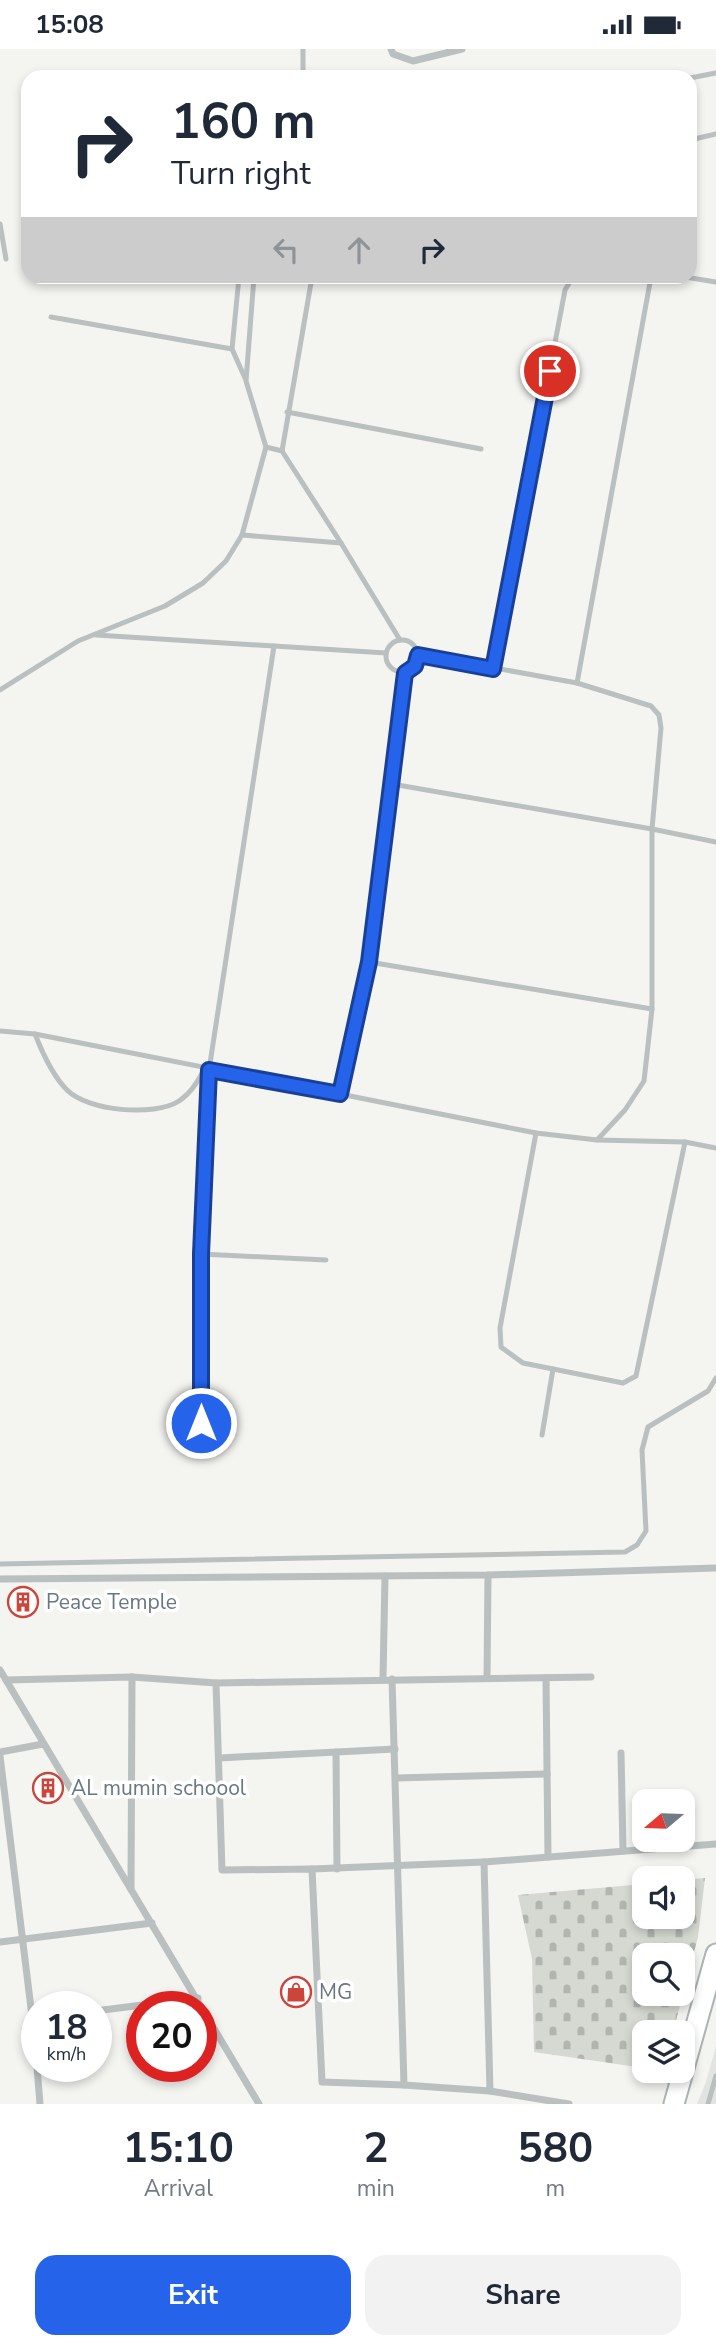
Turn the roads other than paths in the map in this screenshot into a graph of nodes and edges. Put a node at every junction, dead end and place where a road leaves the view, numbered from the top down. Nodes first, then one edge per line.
1 (303, 49) edge
2 (391, 49) edge
3 (462, 49) edge
4 (303, 70) edge
5 (716, 73) edge
6 (697, 77) edge
7 (716, 134) edge
8 (697, 138) edge
9 (0, 224) edge
10 (6, 259) dead end
11 (697, 279) edge
12 (716, 282) edge
13 (238, 284) edge
14 (253, 284) edge
15 (311, 284) edge
16 (569, 284) edge
17 (650, 284) edge
18 (51, 317) dead end
19 (232, 349) junction
20 (246, 381) junction
21 (287, 412) junction
22 (266, 447) junction
23 (481, 449) dead end
24 (282, 451) junction
25 (242, 534) junction
26 (341, 543) junction
27 (93, 635) junction
28 (400, 640) junction
29 (275, 646) junction
30 (386, 653) junction
31 (418, 655) junction
32 (493, 669) junction
33 (405, 673) junction
34 (577, 683) junction
35 (0, 689) edge
36 (392, 784) junction
37 (652, 829) junction
38 (716, 842) edge
39 (369, 962) junction
40 (653, 1009) junction
41 (0, 1031) edge
42 (35, 1034) junction
43 (207, 1069) junction
44 (340, 1094) junction
45 (536, 1133) junction
46 (597, 1140) junction
47 (685, 1142) junction
48 (716, 1147) edge
49 (201, 1254) junction
50 (326, 1260) dead end
51 (552, 1369) junction
52 (716, 1378) edge
53 (201, 1423) dead end
54 (542, 1435) dead end
55 (0, 1563) edge
56 (716, 1568) edge
57 (488, 1574) junction
58 (385, 1576) junction
59 (0, 1579) edge
60 (0, 1669) edge
61 (132, 1677) junction
62 (591, 1677) dead end
63 (392, 1678) junction
64 (487, 1678) junction
65 (546, 1678) junction
66 (383, 1679) junction
67 (6, 1680) junction
68 (216, 1683) junction
69 (43, 1744) junction
70 (395, 1749) junction
71 (336, 1752) junction
72 (621, 1753) dead end
73 (0, 1754) edge
74 (219, 1758) junction
75 (547, 1774) junction
76 (396, 1778) junction
77 (716, 1844) edge
78 (623, 1851) junction
79 (548, 1857) junction
80 (484, 1862) junction
81 (400, 1868) junction
82 (337, 1869) junction
83 (312, 1870) junction
84 (131, 1889) junction
85 (152, 1923) junction
86 (20, 1939) junction
87 (0, 1942) edge
88 (716, 1954) edge
89 (27, 1991) edge
90 (194, 1991) edge
91 (217, 2031) edge
92 (716, 2075) edge
93 (38, 2082) edge
94 (404, 2085) junction
95 (490, 2091) junction
96 (525, 2101) edge
97 (40, 2104) edge
98 (259, 2104) edge
99 (569, 2104) edge
100 (674, 2104) edge
101 (708, 2104) edge

1 - 4 lane
2 - 3 street
5 - 6 lane
7 - 8 lane
9 - 10 lane
11 - 12 lane
13 - 19 lane
14 - 20 lane
15 - 21 lane
16 - 32 lane
17 - 34 lane
18 - 19 lane
19 - 20 lane
20 - 22 lane
21 - 23 lane
21 - 24 lane
22 - 24 lane
22 - 25 lane
24 - 26 lane
25 - 26 lane
25 - 27 lane
26 - 28 lane
27 - 29 lane
27 - 35 lane
28 - 30 lane
28 - 31 lane
29 - 30 lane
29 - 43 lane
30 - 33 lane
31 - 32 lane
31 - 33 lane
32 - 34 lane
33 - 36 lane
34 - 37 lane
36 - 37 lane
36 - 39 lane
37 - 38 lane
37 - 40 lane
39 - 40 lane
39 - 44 lane
40 - 46 lane
41 - 42 lane
42 - 43 lane
42 - 43 lane
43 - 44 lane
43 - 49 lane
44 - 45 lane
45 - 46 lane
45 - 51 lane
46 - 47 lane
47 - 48 lane
47 - 51 lane
49 - 50 lane
49 - 53 lane
51 - 54 lane
52 - 55 lane
56 - 57 street
57 - 58 street
57 - 64 street
58 - 59 street
58 - 66 street
60 - 67 street
61 - 67 street
61 - 68 street
61 - 84 street
62 - 65 street
63 - 64 street
63 - 66 street
63 - 70 street
64 - 65 street
65 - 75 street
66 - 68 street
67 - 69 street
68 - 74 street
69 - 73 street
69 - 84 street
70 - 71 street
70 - 76 street
71 - 74 street
71 - 82 street
72 - 78 street
73 - 86 street
74 - 83 street
75 - 76 street
75 - 79 street
76 - 81 street
77 - 78 street
78 - 79 street
79 - 80 street
80 - 81 street
80 - 95 street
81 - 82 street
81 - 94 street
82 - 83 street
83 - 94 street
84 - 85 street
85 - 86 street
85 - 90 street
86 - 87 street
86 - 89 street
88 - 100 main road
91 - 98 street
92 - 101 lane
93 - 97 street
94 - 95 street
95 - 96 street
96 - 99 street

